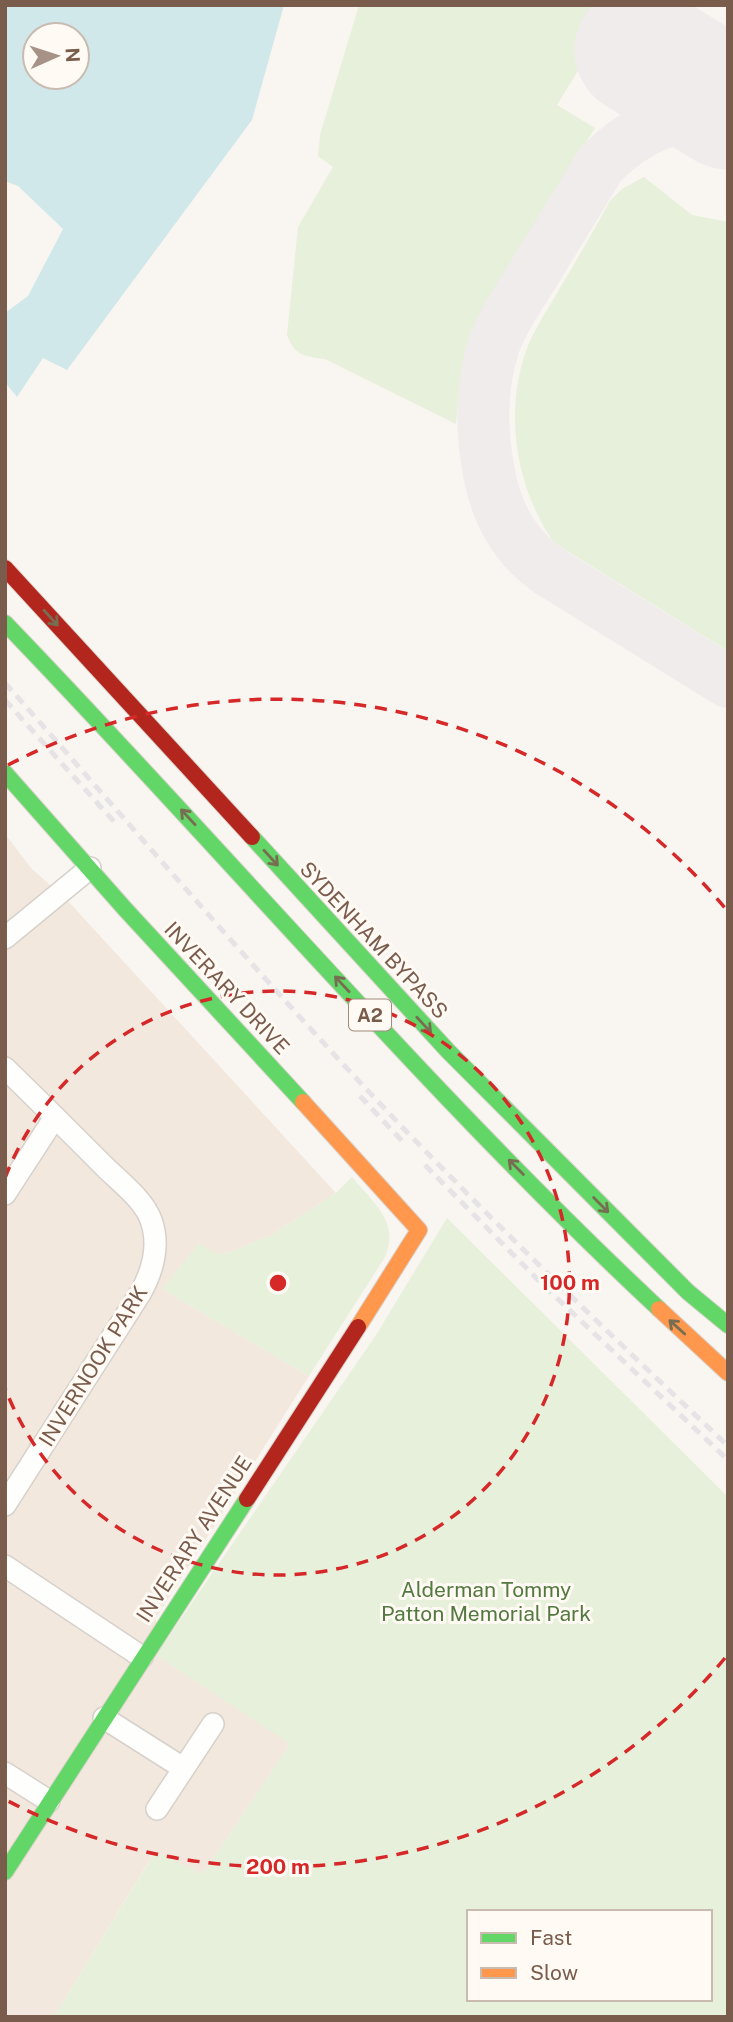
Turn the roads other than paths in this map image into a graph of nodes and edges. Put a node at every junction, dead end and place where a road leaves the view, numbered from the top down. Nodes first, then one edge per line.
1 (5, 568) edge
2 (5, 623) edge
3 (5, 773) edge
4 (90, 868) junction
5 (5, 938) edge
6 (5, 1068) edge
7 (55, 1117) junction
8 (5, 1194) edge
9 (419, 1230) joint
10 (728, 1325) edge
11 (728, 1373) edge
12 (5, 1505) edge
13 (5, 1566) edge
14 (142, 1657) junction
15 (104, 1718) junction
16 (213, 1724) dead end
17 (183, 1768) junction
18 (5, 1773) edge
19 (49, 1801) junction
20 (157, 1809) dead end
21 (5, 1872) edge

1 -> 10 main road, SYDENHAM BYPASS / A2
11 -> 2 main road, A2
3 - 4 main road, INVERARY DRIVE
4 - 5 street
4 - 9 main road, INVERARY DRIVE
6 - 7 street, INVERNOOK PARK
7 - 8 street
7 - 12 street, INVERNOOK PARK
9 - 14 main road, INVERARY AVENUE
13 - 14 street
14 - 15 main road, INVERARY AVENUE
15 - 17 street
15 - 19 main road, INVERARY AVENUE
16 - 17 street
17 - 20 street
18 - 19 street
19 - 21 main road, INVERARY AVENUE

